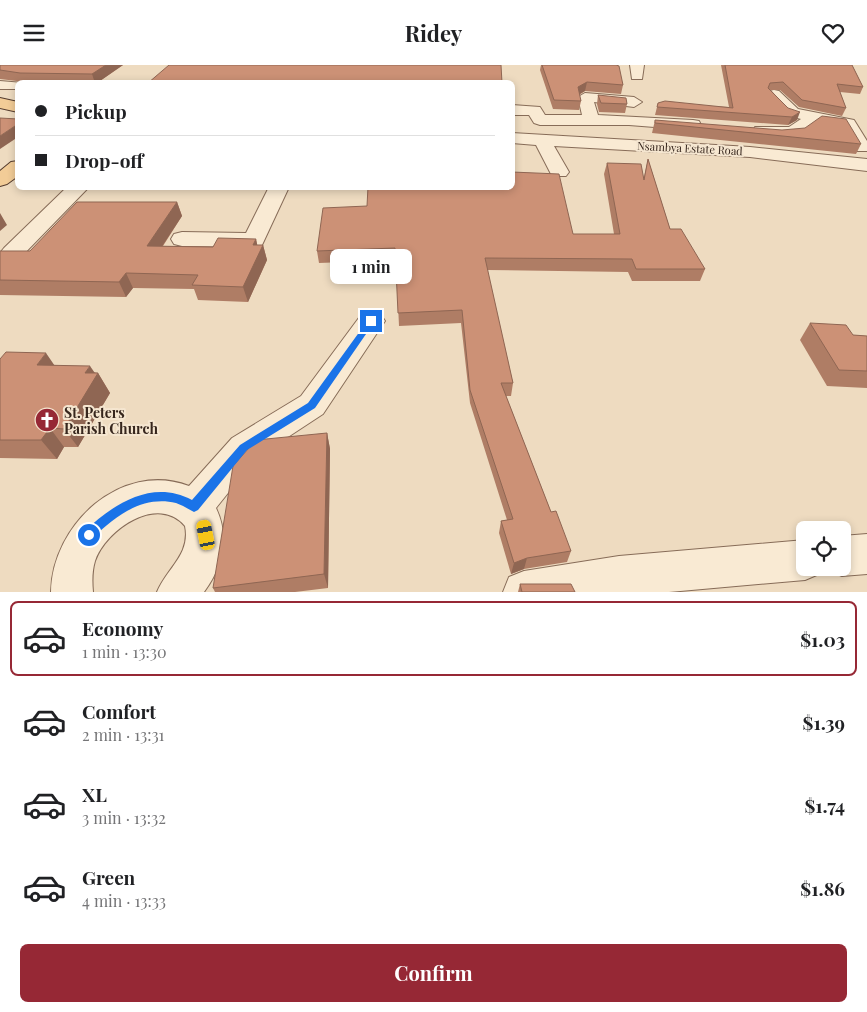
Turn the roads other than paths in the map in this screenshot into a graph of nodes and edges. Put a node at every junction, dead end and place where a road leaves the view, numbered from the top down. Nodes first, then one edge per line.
1 (0, 85) edge
2 (15, 85) edge
3 (774, 94) edge
4 (0, 103) edge
5 (651, 103) dead end
6 (15, 106) edge
7 (515, 110) edge
8 (814, 118) junction
9 (591, 121) junction
10 (713, 127) edge
11 (741, 129) edge
12 (515, 138) edge
13 (542, 140) junction
14 (862, 163) edge
15 (15, 168) edge
16 (559, 172) edge
17 (0, 179) edge
18 (15, 179) edge
19 (75, 190) edge
20 (279, 190) edge
21 (182, 239) dead end
22 (12, 253) edge
23 (371, 321) dead end
24 (194, 507) junction
25 (867, 554) edge
26 (851, 555) edge
27 (796, 561) edge
28 (72, 592) edge
29 (178, 592) edge
30 (524, 592) edge

1 - 2 street
3 - 8 street
4 - 6 main road
5 - 9 street
7 - 9 street
8 - 11 street
8 - 14 street
9 - 10 street
12 - 13 street, Nsambya Estate Road
13 - 14 street, Nsambya Estate Road
13 - 16 street
15 - 17 main road
17 - 18 street
19 - 22 street
20 - 21 street
23 - 24 street
24 - 28 street
24 - 29 street
25 - 26 street
27 - 30 street

